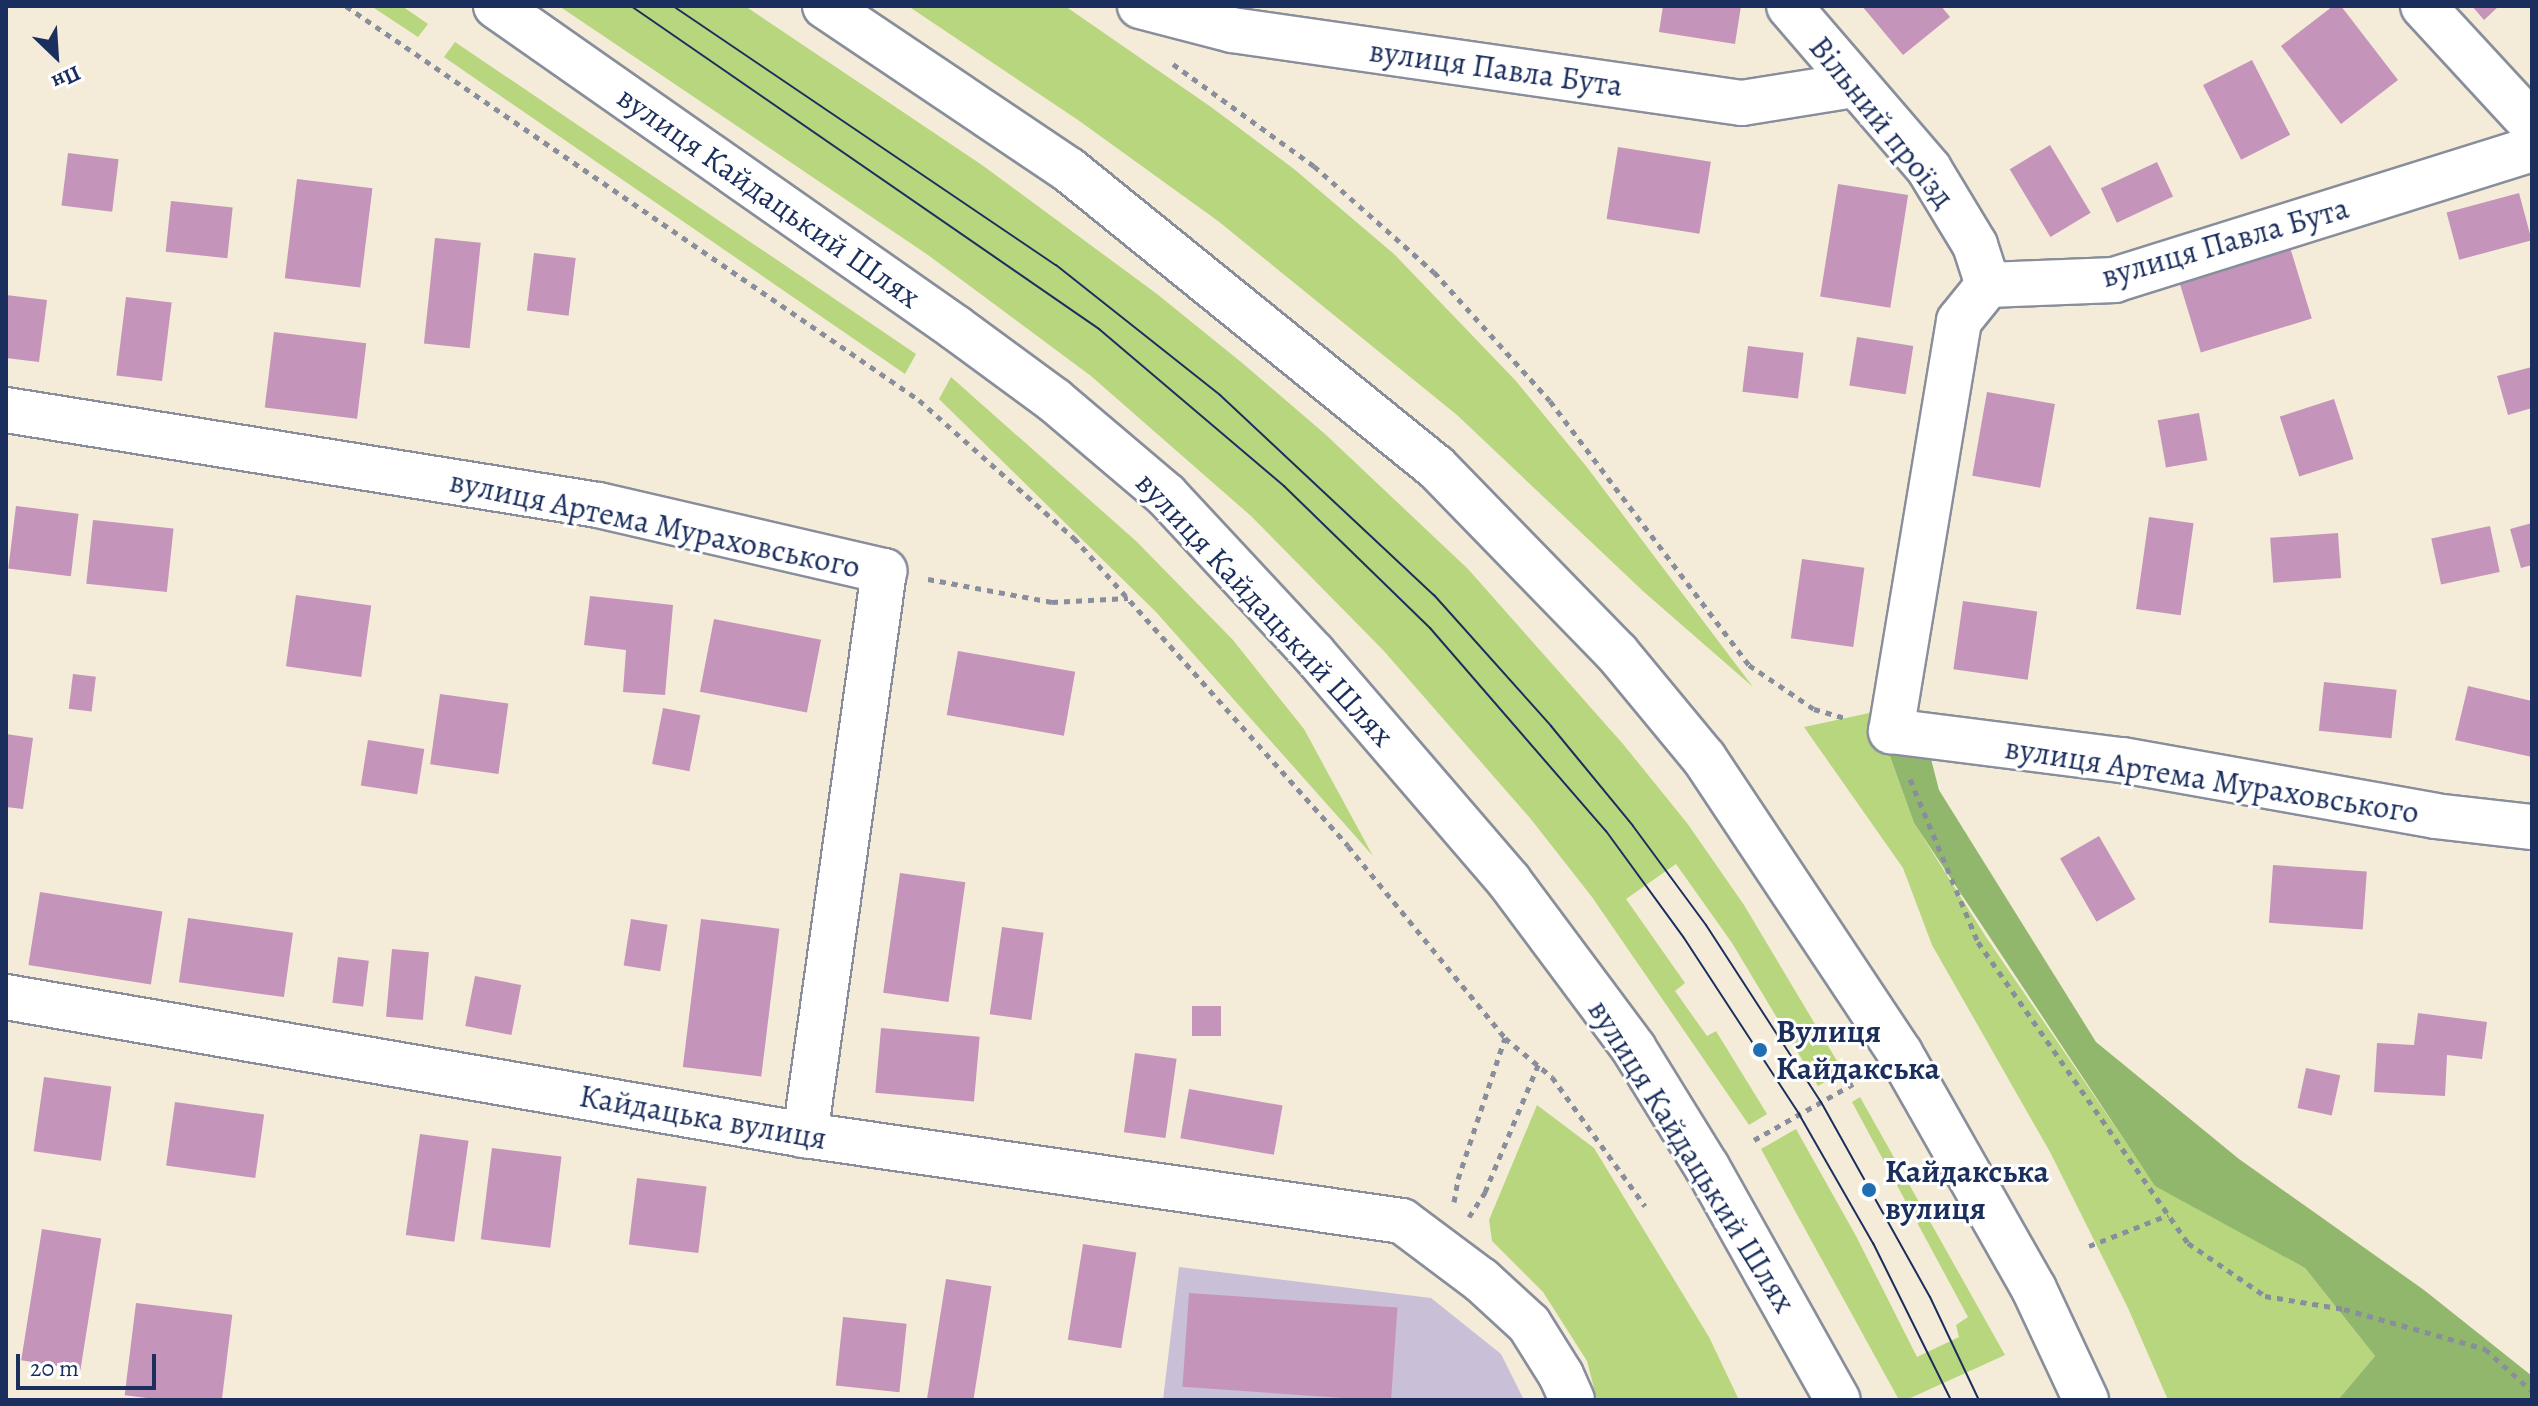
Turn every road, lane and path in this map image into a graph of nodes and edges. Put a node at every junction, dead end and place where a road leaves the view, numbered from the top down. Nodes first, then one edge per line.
1 (346, 6) edge
2 (496, 6) edge
3 (825, 6) edge
4 (1140, 6) edge
5 (1789, 6) edge
6 (2423, 6) edge
7 (1166, 59) dead end
8 (1854, 85) junction
9 (2532, 124) edge
10 (2532, 149) edge
11 (1988, 285) junction
12 (6, 410) edge
13 (884, 571) junction
14 (1128, 598) junction
15 (1891, 731) junction
16 (2532, 827) edge
17 (6, 997) edge
18 (1505, 1038) junction
19 (1538, 1065) junction
20 (1853, 1084) dead end
21 (805, 1135) junction
22 (1754, 1140) dead end
23 (1485, 1192) dead end
24 (1645, 1206) dead end
25 (2168, 1215) junction
26 (2089, 1246) dead end
27 (1446, 1255) junction
28 (2532, 1391) edge
29 (1572, 1400) edge
30 (1838, 1400) edge
31 (2086, 1400) edge

1 - 14 path
2 - 30 main road, вулиця Кайдацький Шлях
3 - 31 main road
4 - 8 main road, вулиця Павла Бута
5 - 8 main road, Вільний проїзд
6 - 9 main road
7 - 15 path
8 - 11 main road, Вільний проїзд
10 - 11 main road, вулиця Павла Бута
11 - 15 main road
12 - 13 main road, вулиця Артема Мураховського
13 - 14 path
13 - 21 main road, вулиця Артема Мураховського
14 - 18 path
15 - 16 main road, вулиця Артема Мураховського
15 - 25 path
17 - 21 main road, Кайдацька вулиця
18 - 19 path
18 - 27 path
19 - 23 path
19 - 24 path
20 - 22 path
21 - 27 main road, Кайдацька вулиця
25 - 26 path
25 - 28 path
27 - 29 main road

